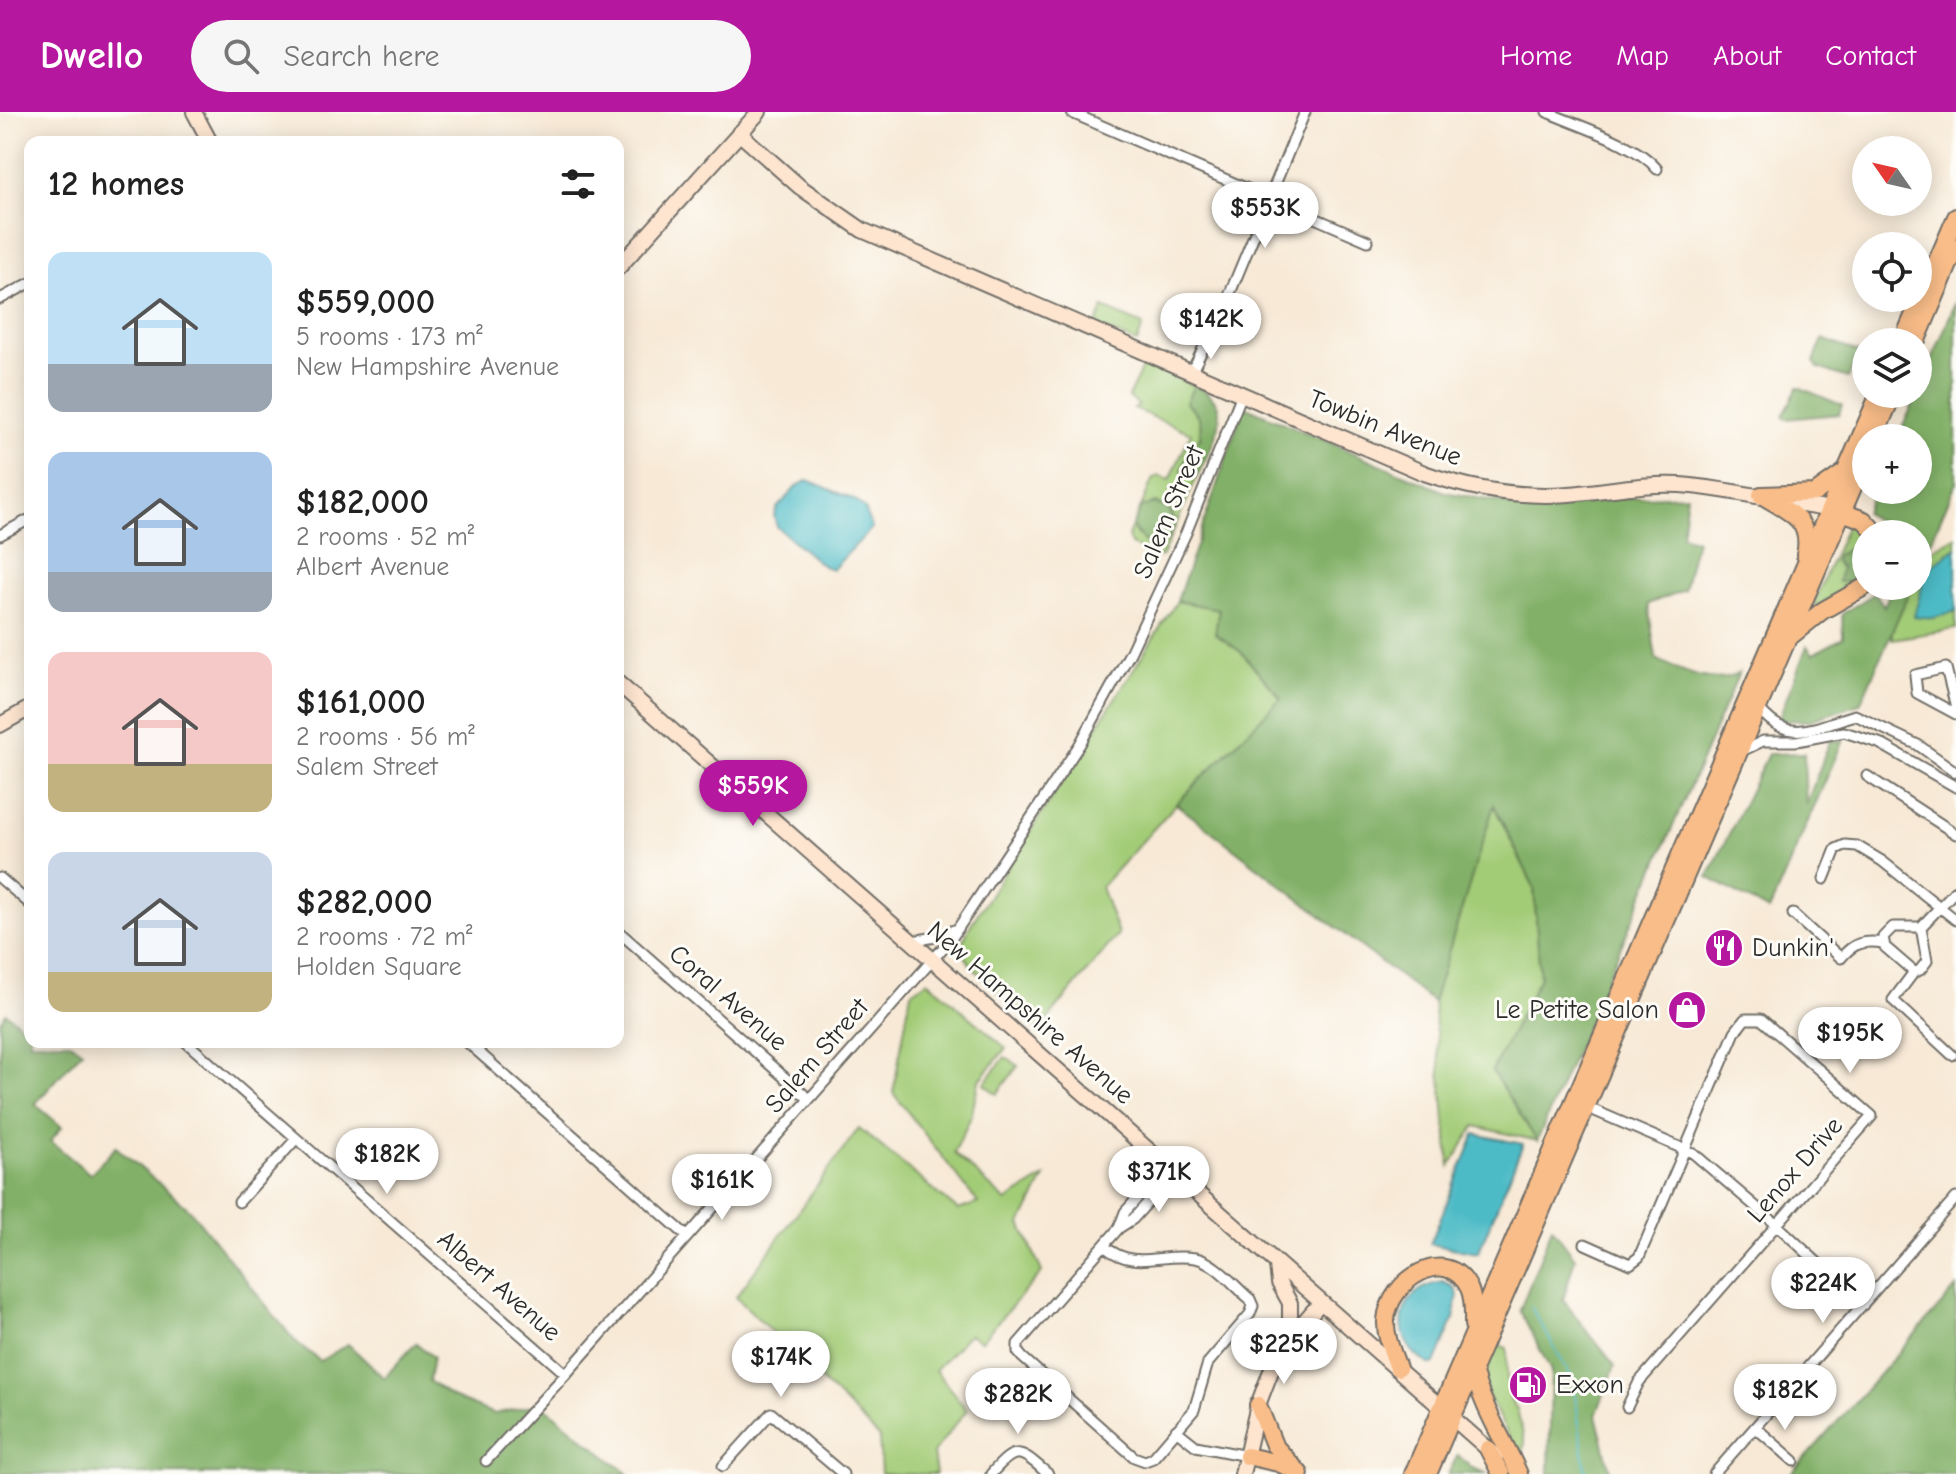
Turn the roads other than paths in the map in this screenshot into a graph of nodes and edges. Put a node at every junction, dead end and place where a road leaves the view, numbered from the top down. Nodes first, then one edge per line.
1 (194, 112) edge
2 (759, 112) edge
3 (1305, 112) edge
4 (1547, 112) edge
5 (1072, 113) edge
6 (739, 133) junction
7 (207, 136) edge
8 (1657, 169) dead end
9 (1269, 197) junction
10 (1956, 217) edge
11 (1368, 241) dead end
12 (1956, 248) edge
13 (624, 261) edge
14 (24, 286) edge
15 (0, 299) edge
16 (1908, 328) edge
17 (1922, 328) edge
18 (1191, 373) junction
19 (1242, 394) junction
20 (1873, 408) edge
21 (1846, 471) junction
22 (1852, 481) edge
23 (1761, 495) junction
24 (1835, 511) junction
25 (1864, 520) edge
26 (24, 522) edge
27 (0, 535) edge
28 (1801, 573) junction
29 (1852, 594) edge
30 (1787, 640) junction
31 (624, 688) edge
32 (1758, 707) junction
33 (1956, 708) edge
34 (24, 711) edge
35 (1956, 714) edge
36 (0, 725) edge
37 (1739, 752) junction
38 (1956, 771) edge
39 (1867, 776) dead end
40 (1952, 784) edge
41 (1956, 834) edge
42 (0, 878) edge
43 (1824, 879) dead end
44 (1956, 890) edge
45 (24, 899) edge
46 (1940, 907) junction
47 (1793, 914) dead end
48 (1956, 920) edge
49 (1921, 927) junction
50 (954, 930) junction
51 (624, 936) edge
52 (911, 941) junction
53 (1883, 943) junction
54 (933, 960) junction
55 (1914, 972) junction
56 (193, 1048) edge
57 (474, 1048) edge
58 (1952, 1055) dead end
59 (809, 1099) junction
60 (1586, 1107) junction
61 (296, 1139) junction
62 (1686, 1150) junction
63 (1171, 1168) junction
64 (1956, 1198) edge
65 (239, 1202) dead end
66 (1776, 1224) junction
67 (687, 1236) junction
68 (1585, 1244) dead end
69 (1104, 1246) junction
70 (1277, 1265) junction
71 (1321, 1302) junction
72 (1863, 1305) junction
73 (1473, 1334) junction
74 (1276, 1354) junction
75 (1398, 1368) junction
76 (1473, 1369) junction
77 (566, 1374) junction
78 (1258, 1405) junction
79 (1627, 1407) dead end
80 (1447, 1412) junction
81 (1755, 1427) junction
82 (1176, 1430) junction
83 (1488, 1449) junction
84 (1247, 1456) junction
85 (486, 1461) dead end
86 (1794, 1461) dead end
87 (723, 1466) dead end
88 (1420, 1470) edge
89 (1298, 1473) edge
90 (843, 1474) edge
91 (991, 1474) edge
92 (1048, 1474) edge
93 (1242, 1474) edge
94 (1407, 1474) edge
95 (1501, 1474) edge
96 (1518, 1474) edge
97 (1714, 1474) edge

1 - 7 street
2 - 6 street
3 - 9 street
4 - 8 street
5 - 9 street
6 - 13 street
6 - 18 street, Towbin Avenue
9 - 11 street
9 - 18 street
10 - 16 highway
12 - 17 highway
14 - 15 street
18 - 19 street, Towbin Avenue
19 - 23 street, Towbin Avenue
19 - 50 street, Salem Street
20 - 21 highway
21 - 23 highway
21 - 24 highway
22 - 24 highway
23 - 24 street, Towbin Avenue
23 - 28 highway
24 - 25 highway
24 - 28 highway
24 - 30 highway
26 - 27 street
28 - 73 highway
29 - 30 highway
30 - 32 highway
31 - 52 street, New Hampshire Avenue
32 - 37 highway
32 - 38 street
33 - 35 street
34 - 36 street
37 - 40 street
37 - 60 highway
38 - 40 street
39 - 41 street
42 - 45 street
43 - 46 street
44 - 46 street
46 - 48 street
46 - 49 street
47 - 53 street
49 - 53 street
49 - 55 street
50 - 52 street
50 - 54 street, Salem Street
51 - 59 street, Coral Avenue
52 - 54 street, New Hampshire Avenue
53 - 55 street
54 - 59 street, Salem Street
54 - 63 street, New Hampshire Avenue
55 - 58 street
56 - 61 street, Albert Avenue
57 - 67 street
59 - 67 street, Salem Street
60 - 62 street
60 - 76 highway
61 - 65 street
61 - 77 street, Albert Avenue
62 - 66 street
62 - 66 street, Lenox Drive
62 - 68 street, Lenox Drive
63 - 69 street
63 - 70 street, New Hampshire Avenue
64 - 72 street
66 - 72 street
66 - 79 street, Lenox Drive
67 - 77 street, Salem Street
69 - 82 street
69 - 82 street
70 - 71 street, New Hampshire Avenue
70 - 74 street
71 - 74 street
71 - 75 street, New Hampshire Avenue
72 - 81 street
73 - 75 highway
73 - 80 highway
74 - 78 street
75 - 80 street, New Hampshire Avenue
76 - 80 highway
76 - 96 highway
77 - 85 street, Salem Street
78 - 84 street
78 - 89 highway
80 - 83 street, New Hampshire Avenue
80 - 88 highway
81 - 86 street
81 - 97 street
82 - 84 street
83 - 95 highway
83 - 96 street, New Hampshire Avenue
84 - 89 highway
84 - 93 street
87 - 90 street
88 - 94 highway
91 - 92 street

